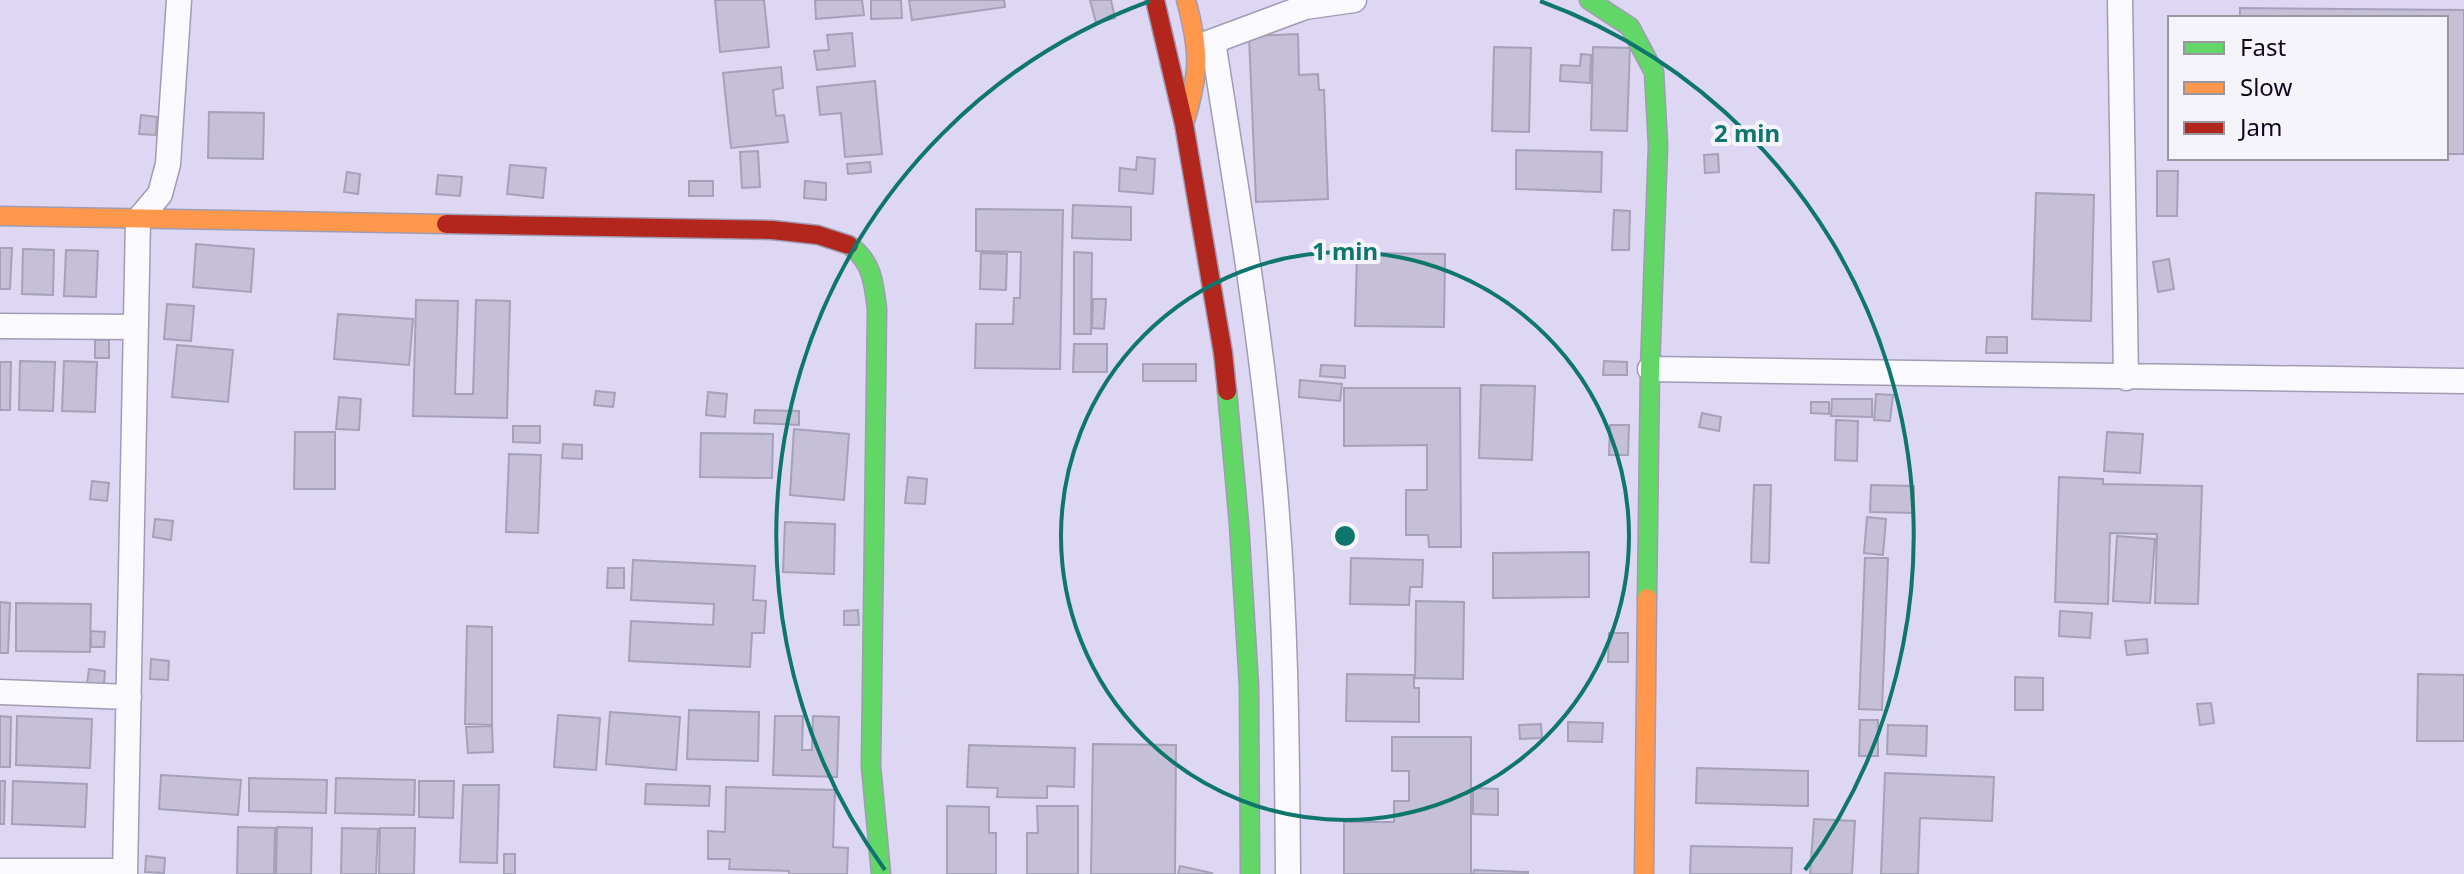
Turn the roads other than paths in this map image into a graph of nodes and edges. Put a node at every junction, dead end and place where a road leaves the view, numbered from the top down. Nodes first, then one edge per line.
1 (179, 0) edge
2 (1155, 0) edge
3 (1186, 0) edge
4 (1354, 0) edge
5 (1589, 0) edge
6 (2120, 0) edge
7 (1206, 44) junction
8 (1167, 55) junction
9 (1184, 124) junction
10 (0, 216) edge
11 (138, 220) junction
12 (0, 326) edge
13 (136, 327) junction
14 (1650, 369) junction
15 (2126, 378) junction
16 (2464, 381) edge
17 (0, 692) edge
18 (129, 697) junction
19 (0, 871) edge
20 (125, 872) edge
21 (881, 874) edge
22 (1250, 874) edge
23 (1288, 874) edge
24 (1644, 874) edge

1 - 11 street
2 - 8 street
3 - 7 street
4 - 7 street
5 - 14 street
6 - 15 street
7 - 8 street
7 - 9 street
7 - 23 street
8 - 9 street
9 - 22 street
10 - 11 street
11 - 13 street
11 - 21 street
12 - 13 street
13 - 18 street
14 - 15 street
14 - 24 street
15 - 16 street
17 - 18 street
18 - 20 street
19 - 20 street

